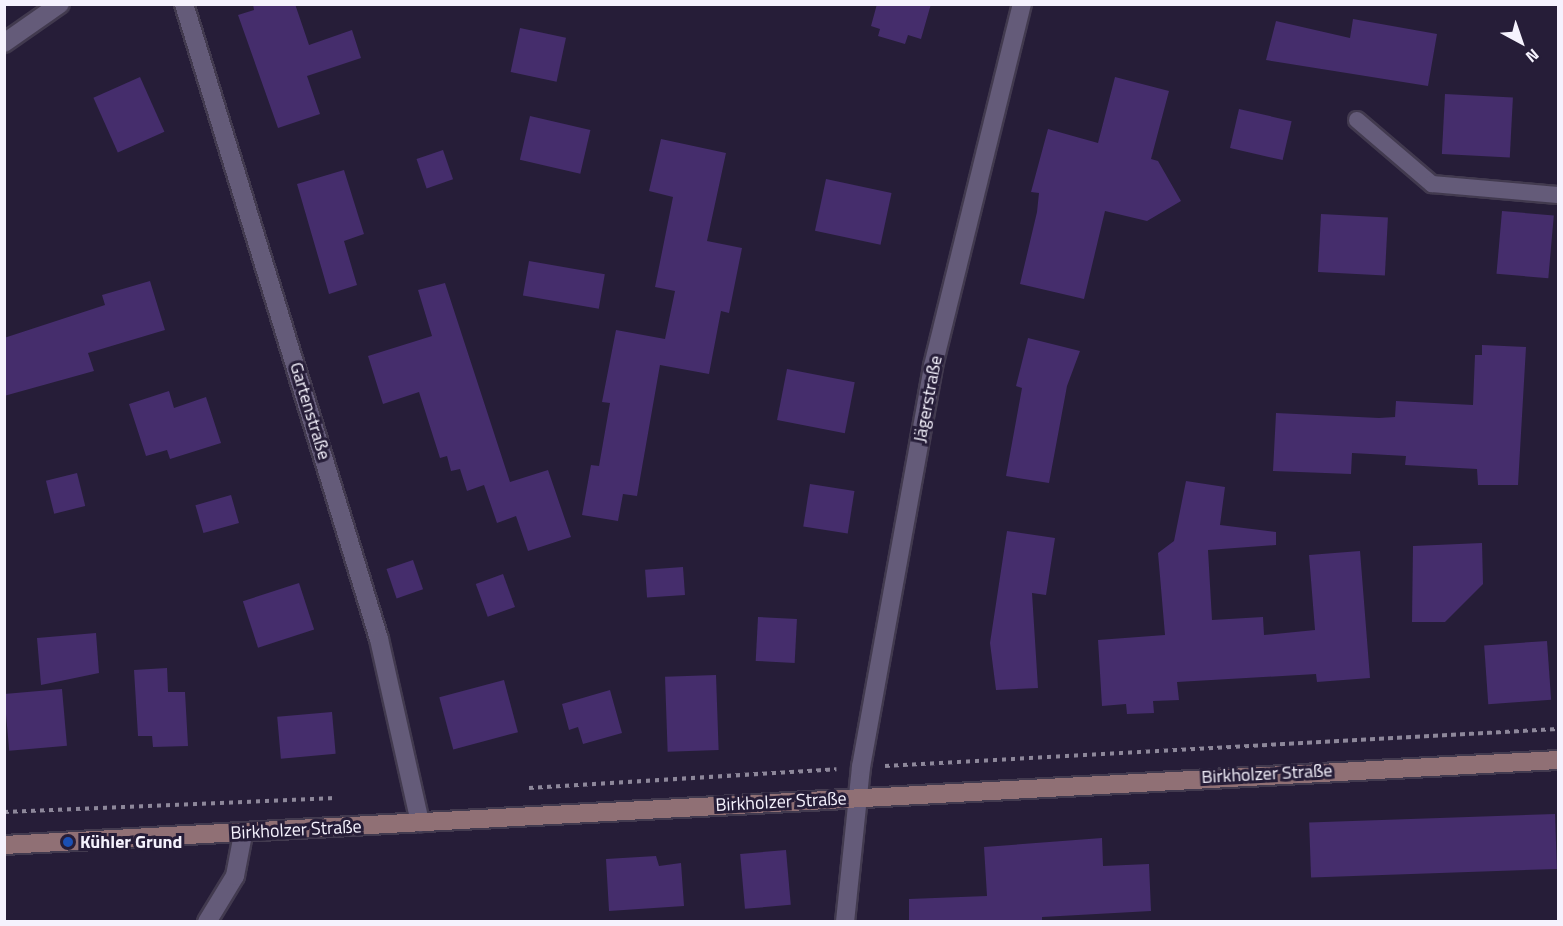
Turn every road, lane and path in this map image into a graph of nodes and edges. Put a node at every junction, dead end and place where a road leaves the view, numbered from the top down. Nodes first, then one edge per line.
1 (60, 4) edge
2 (184, 4) edge
3 (1022, 4) edge
4 (4, 44) edge
5 (1357, 120) dead end
6 (1558, 195) edge
7 (1558, 729) edge
8 (1558, 760) edge
9 (861, 767) junction
10 (525, 788) dead end
11 (348, 798) dead end
12 (857, 798) junction
13 (4, 812) edge
14 (420, 822) junction
15 (243, 834) junction
16 (4, 845) edge
17 (207, 921) edge
18 (845, 921) edge

1 - 4 street
2 - 14 street, Gartenstraße
3 - 9 street, Jägerstraße
5 - 6 lane
7 - 9 path
8 - 12 street, Birkholzer Straße
9 - 10 path
9 - 12 street, Jägerstraße
11 - 13 path
12 - 14 street, Birkholzer Straße
12 - 18 street, Jägerstraße
14 - 15 street, Birkholzer Straße
15 - 16 street, Birkholzer Straße
15 - 17 street

